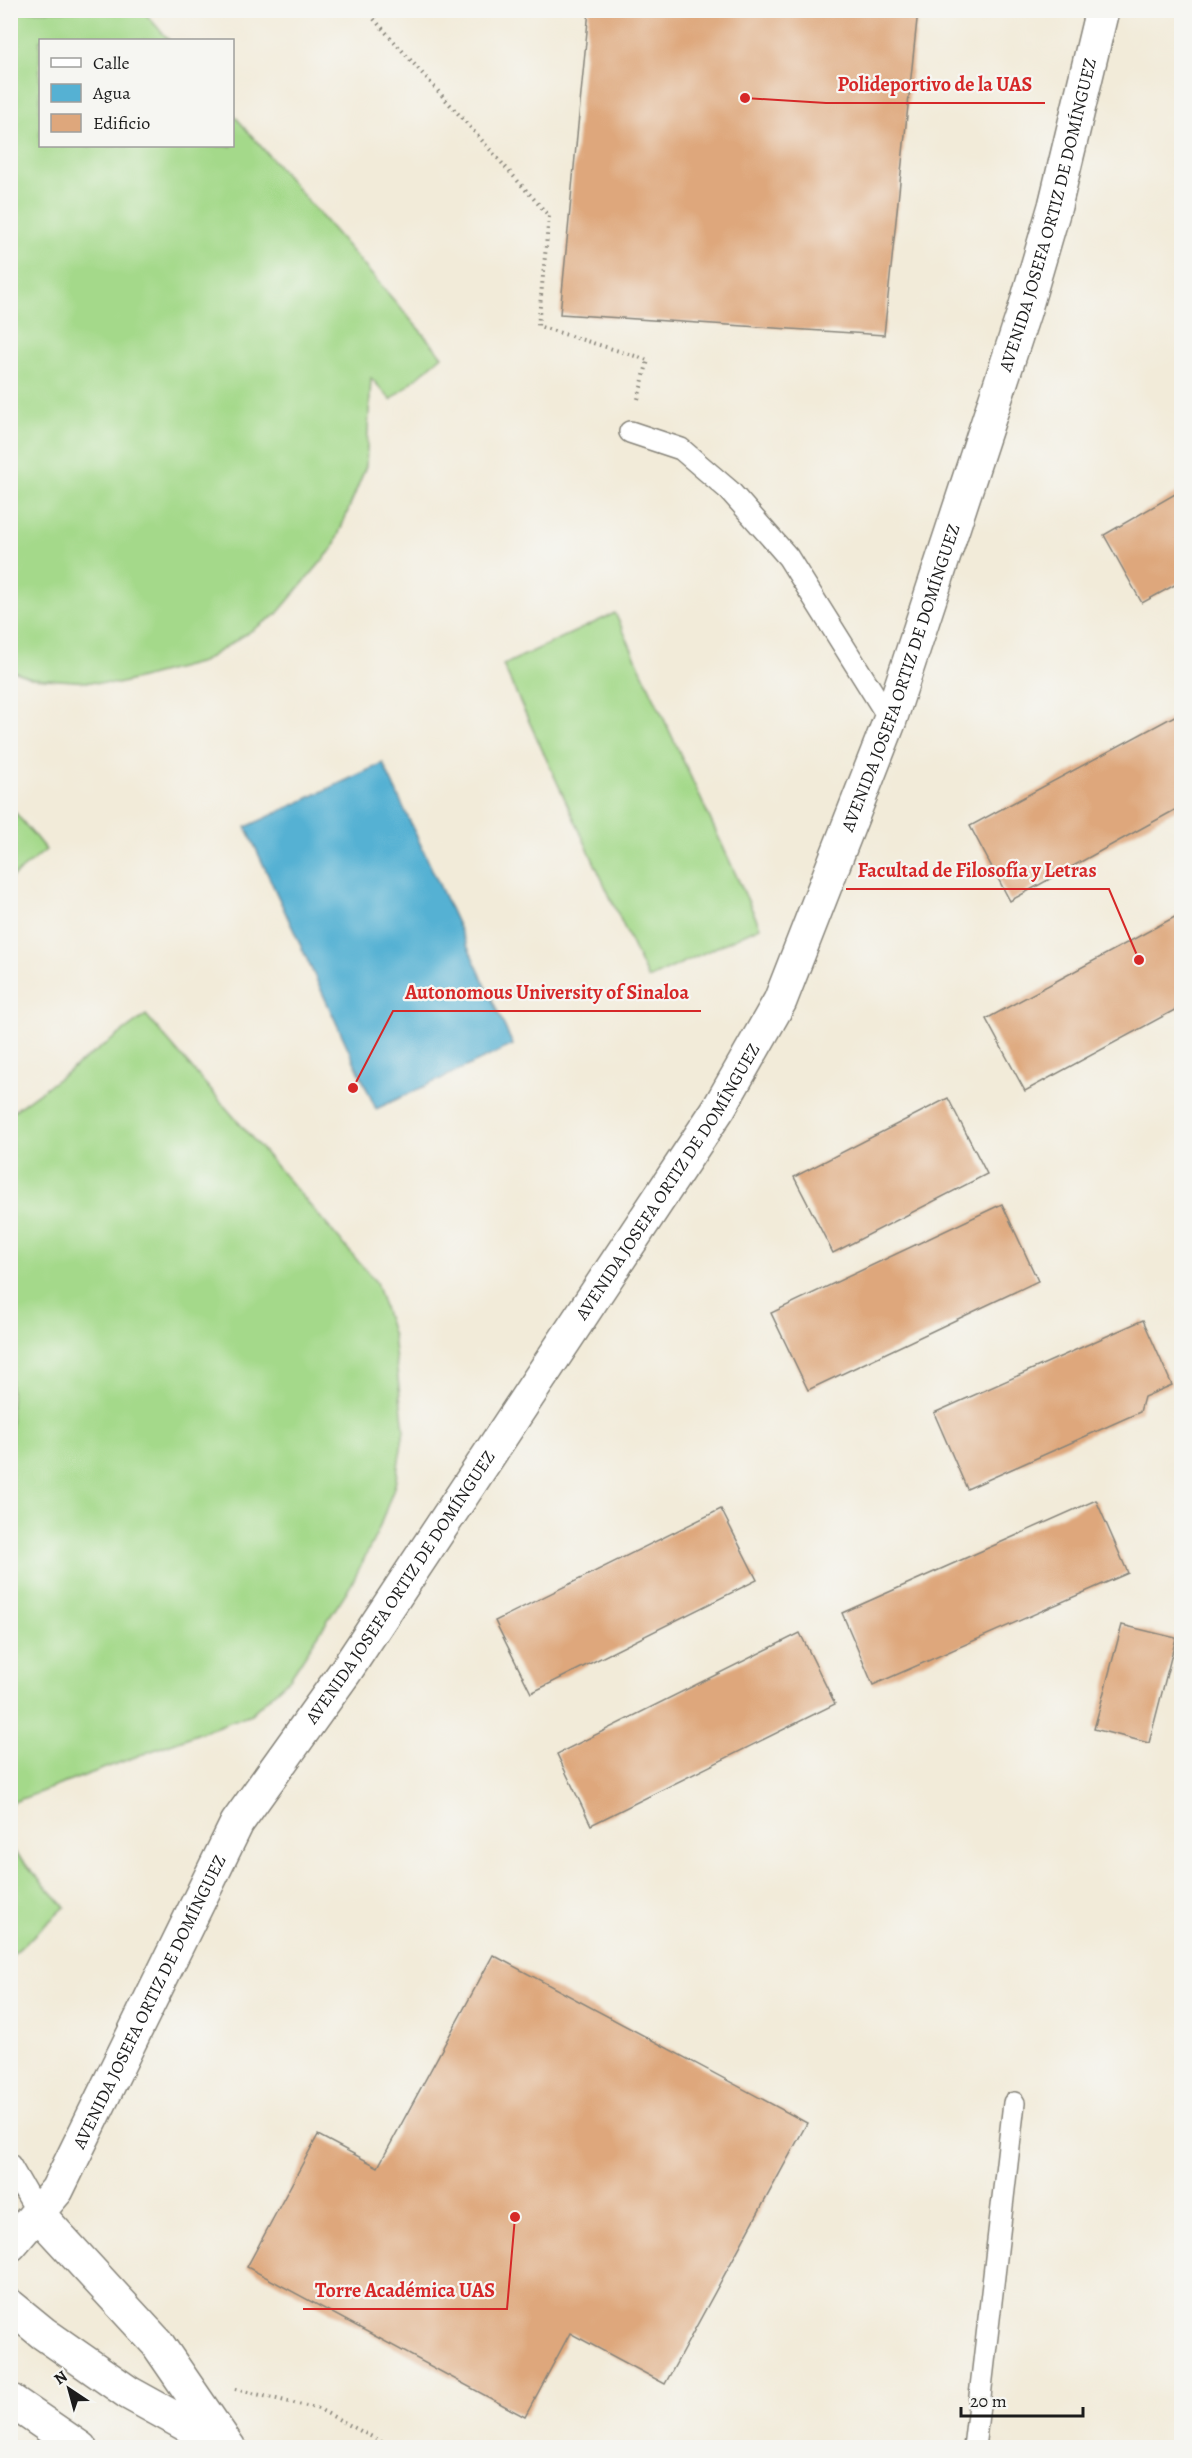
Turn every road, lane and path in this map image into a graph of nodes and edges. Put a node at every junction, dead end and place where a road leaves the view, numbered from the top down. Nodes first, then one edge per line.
1 (366, 10) edge
2 (1102, 10) edge
3 (630, 432) joint
4 (890, 720) junction
5 (1014, 2103) dead end
6 (10, 2165) edge
7 (39, 2215) junction
8 (10, 2246) edge
9 (10, 2306) edge
10 (10, 2400) edge
11 (80, 2448) edge
12 (228, 2448) edge
13 (974, 2448) edge

1 - 3 path
2 - 4 street, AVENIDA JOSEFA ORTIZ DE DOMÍNGUEZ
3 - 4 lane
4 - 7 street, AVENIDA JOSEFA ORTIZ DE DOMÍNGUEZ
5 - 13 lane
6 - 7 lane
7 - 8 street, AVENIDA JOSEFA ORTIZ DE DOMÍNGUEZ
7 - 12 street
9 - 12 street
10 - 11 street

